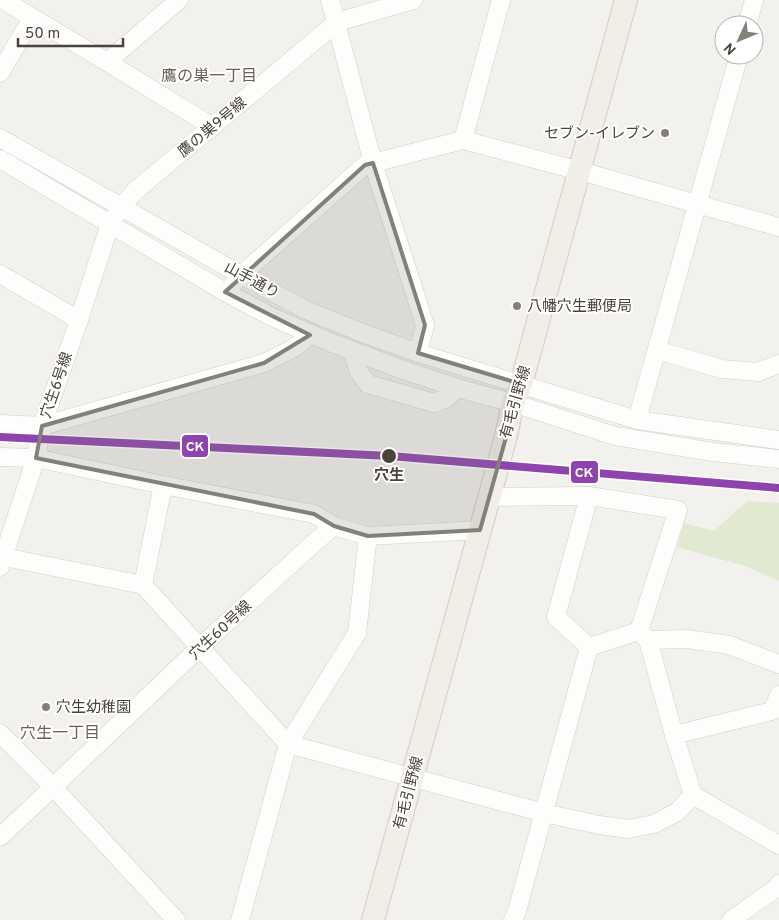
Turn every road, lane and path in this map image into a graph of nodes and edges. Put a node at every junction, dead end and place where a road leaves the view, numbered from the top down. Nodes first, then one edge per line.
1 (3, 0) edge
2 (180, 0) edge
3 (330, 0) edge
4 (413, 0) edge
5 (501, 0) edge
6 (626, 0) edge
7 (754, 0) edge
8 (750, 15) edge
9 (32, 18) junction
10 (337, 22) junction
11 (107, 62) junction
12 (736, 65) edge
13 (0, 73) edge
14 (213, 126) junction
15 (0, 138) edge
16 (463, 140) junction
17 (0, 159) edge
18 (373, 163) junction
19 (580, 171) junction
20 (698, 205) junction
21 (121, 207) junction
22 (110, 224) junction
23 (779, 228) edge
24 (0, 274) edge
25 (241, 276) junction
26 (225, 292) junction
27 (79, 320) junction
28 (310, 334) junction
29 (657, 350) junction
30 (352, 351) junction
31 (418, 353) junction
32 (779, 364) edge
33 (457, 388) junction
34 (517, 393) junction
35 (638, 420) junction
36 (0, 424) edge
37 (42, 426) junction
38 (779, 440) edge
39 (0, 456) edge
40 (36, 458) junction
41 (779, 459) edge
42 (163, 485) junction
43 (589, 496) junction
44 (489, 497) junction
45 (334, 526) junction
46 (480, 530) junction
47 (368, 536) junction
48 (2, 562) edge
49 (143, 585) junction
50 (644, 635) junction
51 (200, 647) junction
52 (589, 647) junction
53 (779, 664) edge
54 (779, 695) edge
55 (0, 733) edge
56 (674, 734) junction
57 (288, 744) junction
58 (412, 777) junction
59 (54, 788) junction
60 (693, 795) junction
61 (544, 813) junction
62 (0, 837) edge
63 (779, 845) edge
64 (779, 884) edge
65 (176, 920) edge
66 (240, 920) edge
67 (373, 920) edge
68 (513, 920) edge
69 (731, 920) edge

1 - 9 street
2 - 11 street
3 - 10 street
4 - 10 street, 鷹の巣9号線
5 - 16 street
6 - 19 main road, 有毛引野線
7 - 8 street
9 - 11 street
9 - 13 street
10 - 14 street, 鷹の巣9号線
10 - 18 street
11 - 14 street
12 - 20 street
14 - 21 street, 鷹の巣9号線
15 - 21 street, 山手通り
16 - 18 street
16 - 19 street
17 - 22 street, 山手通り
18 - 25 street
18 - 31 street
19 - 20 street
19 - 34 main road, 有毛引野線
20 - 23 street
20 - 29 street
21 - 22 street, 穴生6号線
21 - 25 street, 山手通り
22 - 26 street, 山手通り
22 - 27 street, 穴生6号線
24 - 27 street
25 - 26 street
25 - 31 street, 山手通り
26 - 28 street, 山手通り
27 - 37 street, 穴生6号線
28 - 30 street, 山手通り
28 - 37 street
29 - 32 street
29 - 35 street
30 - 33 street, 山手通り
30 - 33 street
31 - 34 street, 山手通り
33 - 34 street, 山手通り
34 - 35 street
34 - 41 street
34 - 44 main road, 有毛引野線
35 - 38 street
36 - 37 street
37 - 40 street, 穴生6号線
39 - 40 street
40 - 42 street
40 - 48 street, 穴生6号線
42 - 45 street
42 - 49 street
43 - 44 street
43 - 50 street
43 - 52 street
44 - 46 main road, 有毛引野線
45 - 47 street
45 - 51 street, 穴生60号線
46 - 47 street
46 - 58 main road, 有毛引野線
47 - 57 street
48 - 49 street
49 - 51 street
50 - 52 street
50 - 53 street
50 - 56 street
51 - 57 street
51 - 59 street, 穴生60号線
52 - 61 street
54 - 56 street
55 - 59 street
56 - 60 street
57 - 58 street
57 - 66 street
58 - 61 street
58 - 67 main road, 有毛引野線
59 - 62 street, 穴生60号線
59 - 65 street
60 - 61 street
60 - 63 street
61 - 68 street
64 - 69 street

